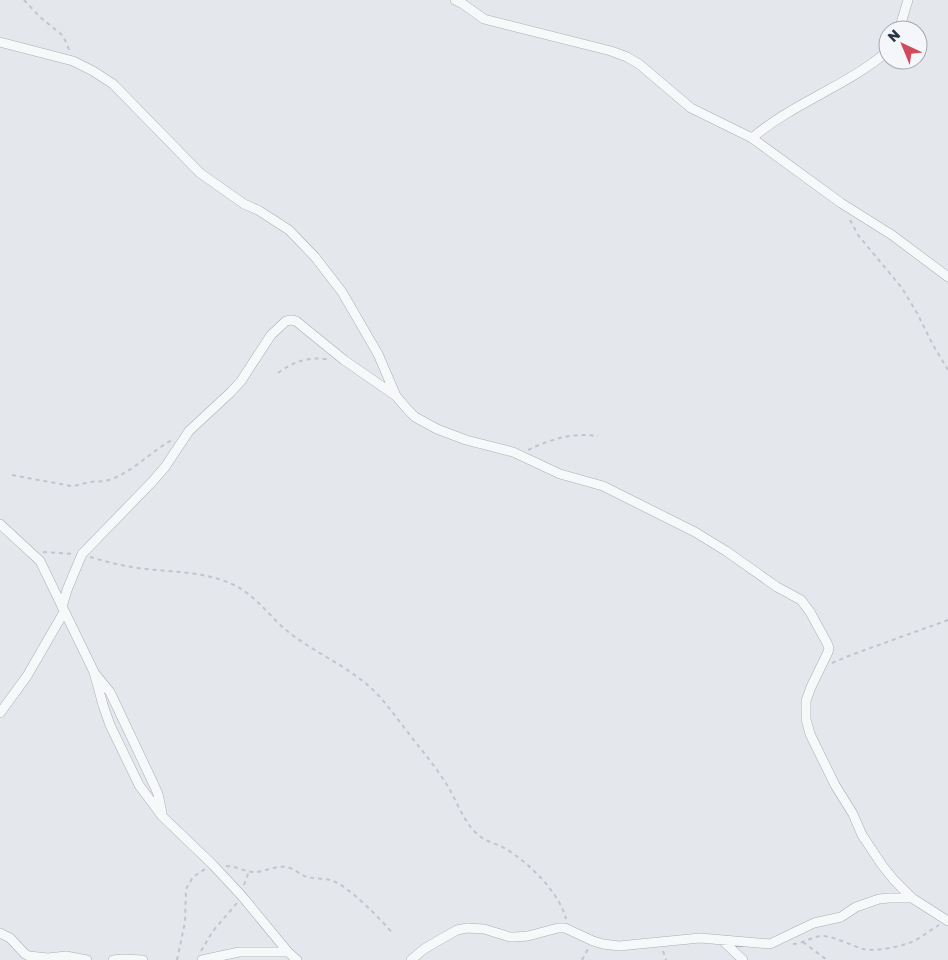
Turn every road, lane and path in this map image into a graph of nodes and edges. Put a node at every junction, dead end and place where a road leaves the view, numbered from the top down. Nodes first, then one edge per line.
1 (24, 0) edge
2 (455, 0) edge
3 (908, 0) edge
4 (902, 20) edge
5 (0, 42) edge
6 (878, 58) edge
7 (73, 62) junction
8 (752, 138) junction
9 (849, 219) dead end
10 (948, 277) edge
11 (344, 360) junction
12 (948, 370) edge
13 (278, 372) dead end
14 (396, 396) junction
15 (598, 436) dead end
16 (175, 438) dead end
17 (513, 452) junction
18 (12, 475) dead end
19 (0, 524) edge
20 (30, 551) junction
21 (82, 554) junction
22 (63, 609) junction
23 (948, 620) edge
24 (831, 664) dead end
25 (94, 672) junction
26 (0, 713) edge
27 (162, 816) junction
28 (215, 866) junction
29 (249, 871) junction
30 (242, 896) junction
31 (912, 898) junction
32 (948, 920) edge
33 (568, 929) junction
34 (0, 934) edge
35 (392, 934) dead end
36 (722, 940) junction
37 (593, 941) junction
38 (803, 942) junction
39 (792, 944) dead end
40 (288, 952) junction
41 (200, 957) edge
42 (86, 960) edge
43 (113, 960) edge
44 (144, 960) edge
45 (177, 960) edge
46 (297, 960) edge
47 (411, 960) edge
48 (582, 960) edge
49 (743, 960) edge
50 (828, 960) edge

1 - 7 path
2 - 8 street
3 - 4 street
5 - 7 street
6 - 8 street
7 - 14 street
8 - 10 street
9 - 12 path
11 - 13 path
11 - 14 street
11 - 21 street
14 - 17 street
15 - 17 path
16 - 18 path
17 - 31 street
19 - 20 street
20 - 21 path
20 - 22 street
21 - 22 street
21 - 33 path
22 - 25 street
22 - 26 street
23 - 24 path
25 - 27 street
25 - 27 street
27 - 28 street
28 - 29 path
28 - 30 street
28 - 45 path
29 - 30 path
29 - 35 path
30 - 40 street
30 - 41 path
31 - 32 street
31 - 36 street
32 - 38 path
33 - 37 street
33 - 47 street
34 - 42 street
36 - 37 street
36 - 49 street
37 - 48 path
38 - 39 path
38 - 50 path
40 - 41 street
40 - 46 street
43 - 44 street

